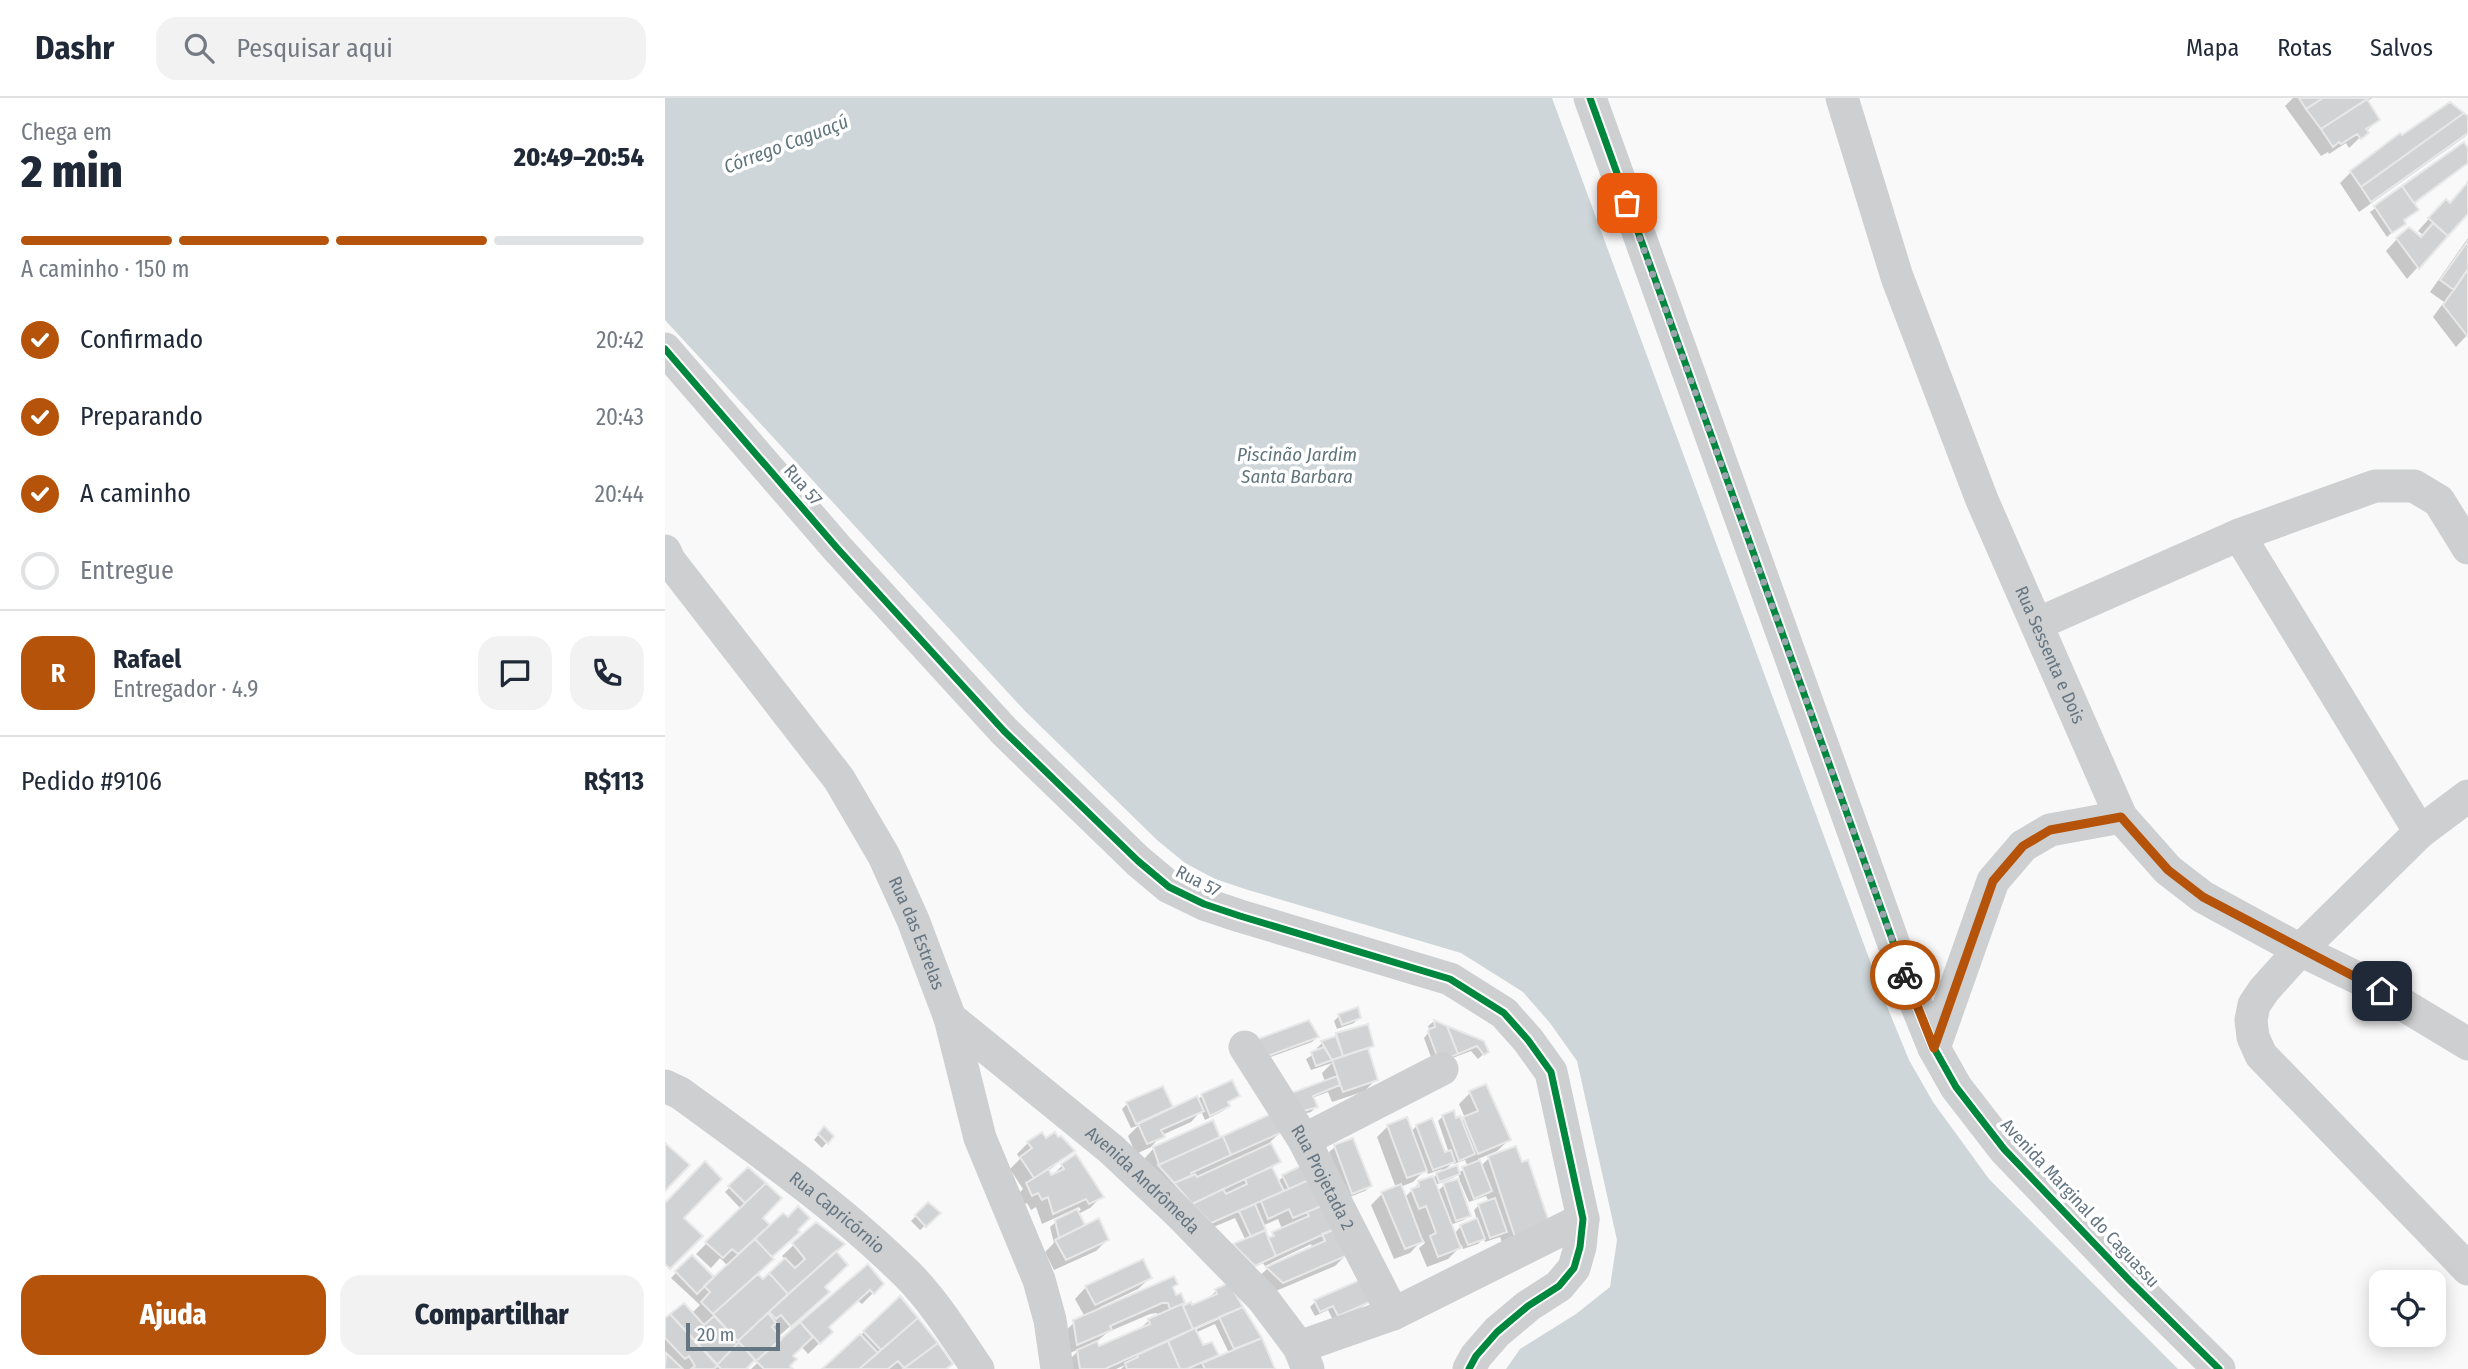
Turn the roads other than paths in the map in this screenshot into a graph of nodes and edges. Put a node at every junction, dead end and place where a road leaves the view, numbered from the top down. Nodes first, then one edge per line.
1 (1590, 98) edge
2 (1842, 98) edge
3 (665, 349) edge
4 (2239, 535) junction
5 (2468, 548) edge
6 (666, 557) edge
7 (2037, 624) junction
8 (2468, 796) edge
9 (2121, 817) junction
10 (2420, 832) junction
11 (2300, 950) junction
12 (950, 1018) junction
13 (2468, 1044) edge
14 (1245, 1047) dead end
15 (1934, 1048) junction
16 (1442, 1069) dead end
17 (665, 1086) edge
18 (1304, 1140) junction
19 (1583, 1219) junction
20 (2468, 1269) edge
21 (1393, 1314) junction
22 (1304, 1358) edge
23 (978, 1369) edge
24 (1057, 1369) edge
25 (1469, 1369) edge
26 (2220, 1369) edge

1 - 15 street, Avenida Marginal do Caguassu
2 - 7 street, Rua Sessenta e Dois
3 - 19 street, Rua 57
4 - 5 street
4 - 7 street
4 - 10 street
6 - 12 street, Rua das Estrelas
7 - 9 street, Rua Sessenta e Dois
8 - 10 street
9 - 11 street, Rua Sessenta e Dois
9 - 15 street
10 - 11 street
11 - 13 street, Rua Sessenta e Dois
11 - 20 street
12 - 22 street, Avenida Andrômeda
12 - 24 street, Rua das Estrelas
14 - 18 street, Rua Projetada 2
15 - 26 street, Avenida Marginal do Caguassu
16 - 18 street
17 - 23 street, Rua Capricórnio
18 - 21 street, Rua Projetada 2
19 - 21 street
19 - 25 street, Rua 57
21 - 22 street

